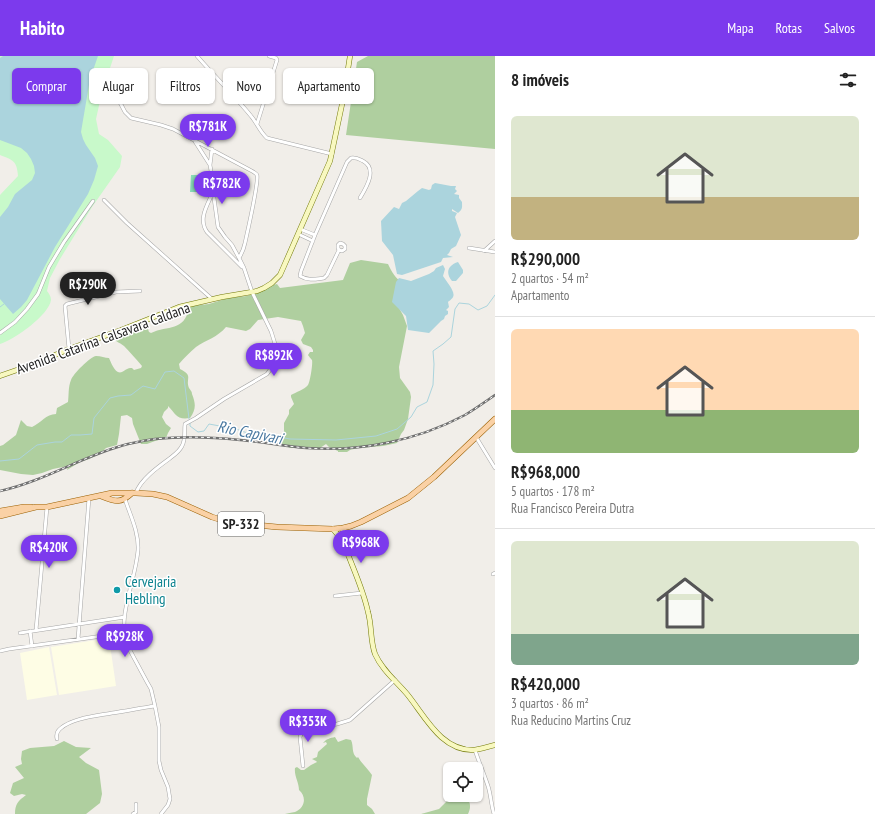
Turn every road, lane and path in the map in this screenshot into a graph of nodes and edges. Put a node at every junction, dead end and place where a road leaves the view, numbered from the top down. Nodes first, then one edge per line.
1 (197, 56) edge
2 (269, 56) edge
3 (350, 56) edge
4 (121, 104) edge
5 (257, 124) junction
6 (194, 139) junction
7 (212, 149) junction
8 (332, 154) junction
9 (210, 165) junction
10 (214, 189) junction
11 (360, 198) dead end
12 (104, 200) dead end
13 (93, 201) dead end
14 (300, 229) junction
15 (298, 234) junction
16 (315, 235) junction
17 (313, 241) junction
18 (495, 241) edge
19 (469, 248) dead end
20 (339, 250) dead end
21 (484, 251) junction
22 (495, 252) edge
23 (239, 258) junction
24 (244, 268) junction
25 (140, 291) dead end
26 (252, 292) junction
27 (212, 299) junction
28 (0, 333) edge
29 (69, 349) junction
30 (0, 376) edge
31 (495, 419) edge
32 (476, 436) junction
33 (495, 468) edge
34 (112, 493) junction
35 (122, 493) junction
36 (134, 493) junction
37 (100, 496) junction
38 (89, 498) junction
39 (111, 500) junction
40 (125, 500) junction
41 (36, 507) junction
42 (47, 507) junction
43 (0, 512) edge
44 (0, 516) edge
45 (343, 528) junction
46 (333, 529) junction
47 (343, 541) junction
48 (362, 593) junction
49 (335, 596) dead end
50 (125, 617) junction
51 (79, 624) junction
52 (36, 630) junction
53 (30, 631) junction
54 (20, 633) dead end
55 (124, 633) junction
56 (78, 639) junction
57 (32, 646) junction
58 (1, 651) edge
59 (395, 680) junction
60 (155, 706) junction
61 (57, 739) dead end
62 (495, 745) edge
63 (474, 750) junction
64 (303, 766) dead end
65 (136, 804) dead end
66 (133, 814) edge
67 (161, 814) edge
68 (494, 814) edge

1 - 5 street
2 - 5 street
3 - 8 street, Avenida Catarina Calsavara Caldana
4 - 6 street
5 - 8 street
6 - 7 street
6 - 9 street
7 - 9 street
7 - 23 street
8 - 14 street, Avenida Catarina Calsavara Caldana
9 - 10 street
10 - 23 street
10 - 24 street
11 - 16 street
12 - 27 street
13 - 28 street
14 - 15 street, Avenida Catarina Calsavara Caldana
14 - 16 street
15 - 17 street
15 - 26 street, Avenida Catarina Calsavara Caldana
16 - 17 street
17 - 20 street
18 - 21 street
19 - 21 street
21 - 22 street
23 - 24 street
24 - 26 street
25 - 29 street
26 - 27 street, Avenida Catarina Calsavara Caldana
26 - 36 street
27 - 29 street, Avenida Catarina Calsavara Caldana
29 - 30 street, Avenida Catarina Calsavara Caldana
31 - 32 main road, SP-332
32 - 33 street
32 - 45 main road, SP-332
34 - 35 main road, SP-332
34 - 37 main road, SP-332
34 - 39 main road
35 - 36 main road, SP-332
35 - 40 main road
36 - 40 main road
36 - 46 main road, SP-332
37 - 38 main road, SP-332
37 - 39 main road
38 - 42 main road, SP-332
38 - 51 street
39 - 40 main road
40 - 50 street
41 - 42 main road, SP-332
41 - 43 main road, SP-332
41 - 44 main road, SP-332
42 - 52 street
45 - 46 main road, SP-332
45 - 47 street
46 - 47 street
47 - 48 street
48 - 49 street
48 - 59 street
50 - 51 street
50 - 55 street
51 - 52 street
51 - 56 street
52 - 53 street
53 - 54 street
53 - 57 street
55 - 56 street
55 - 60 street
56 - 57 street
57 - 58 street
59 - 63 street
59 - 64 street
60 - 61 street
60 - 67 street
62 - 63 street
63 - 68 street
65 - 66 street

